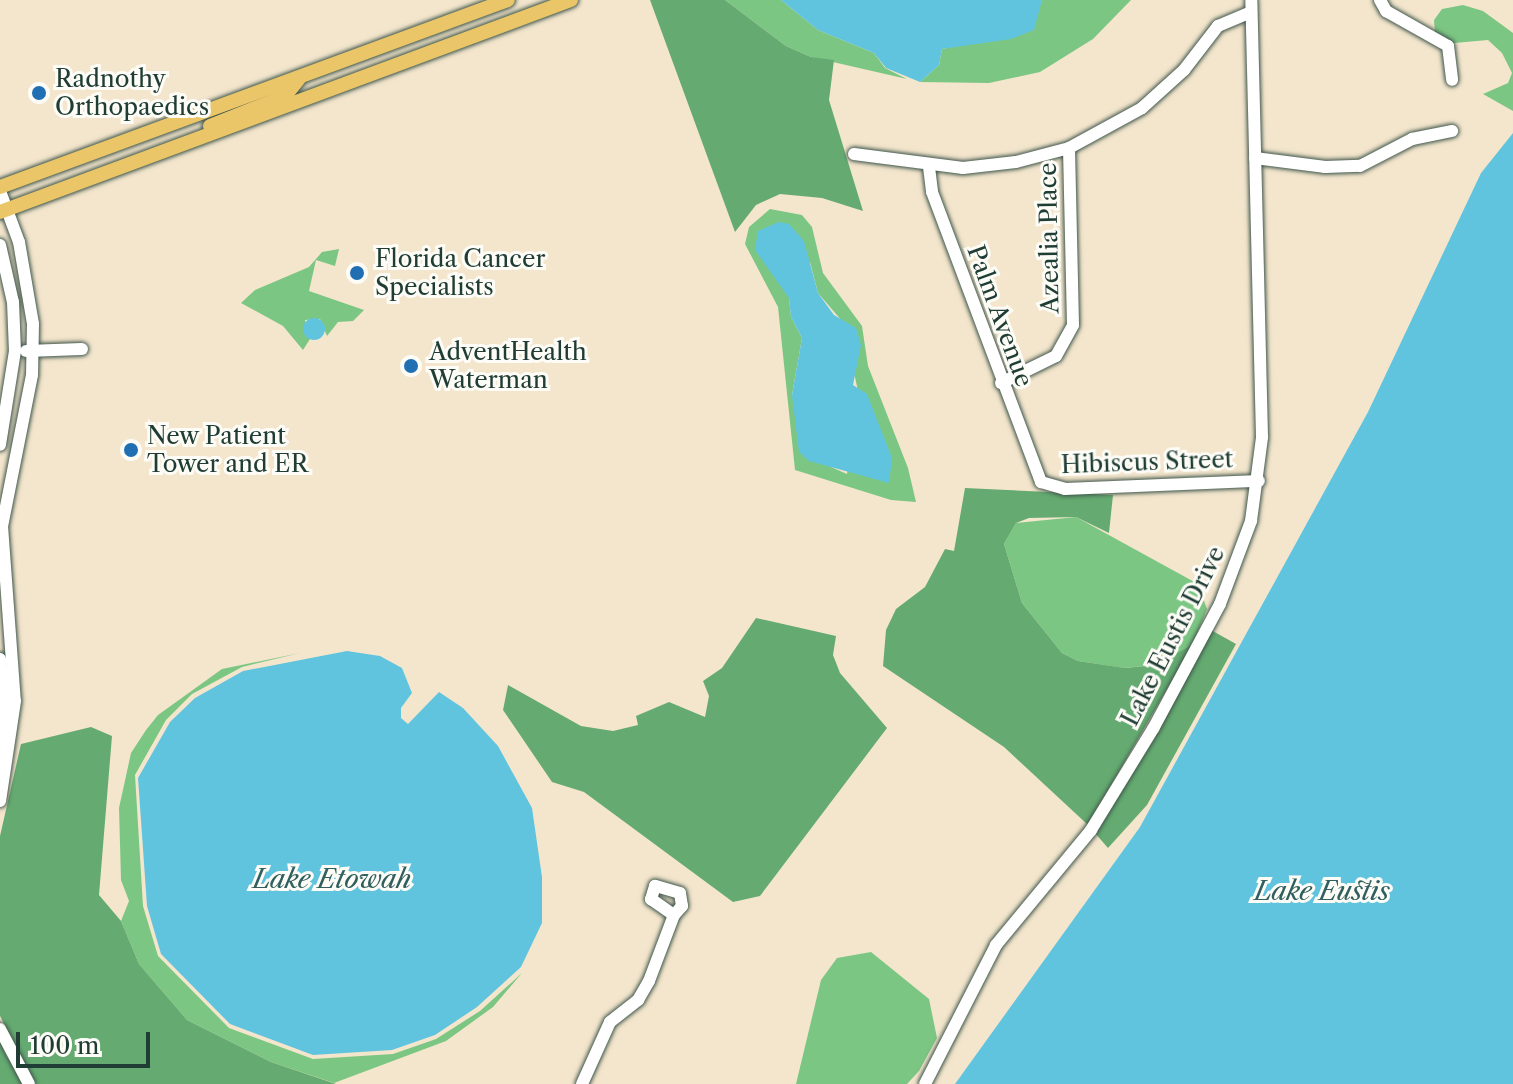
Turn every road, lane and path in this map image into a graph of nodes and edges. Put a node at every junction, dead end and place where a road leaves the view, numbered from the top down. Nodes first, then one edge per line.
1 (508, 0) edge
2 (571, 0) edge
3 (1380, 0) edge
4 (1251, 6) edge
5 (299, 79) junction
6 (1452, 80) dead end
7 (1452, 131) dead end
8 (1069, 148) junction
9 (159, 154) junction
10 (854, 154) dead end
11 (1255, 158) junction
12 (929, 167) junction
13 (0, 189) edge
14 (4, 211) edge
15 (0, 245) edge
16 (82, 349) dead end
17 (15, 351) junction
18 (33, 351) junction
19 (1001, 383) junction
20 (0, 445) edge
21 (1038, 479) joint
22 (1259, 481) junction
23 (0, 659) edge
24 (0, 756) edge
25 (0, 801) edge
26 (674, 915) dead end
27 (0, 1029) edge
28 (29, 1084) edge
29 (582, 1084) edge
30 (925, 1084) edge

1 - 5 main road
2 - 9 main road
3 - 6 street
4 - 8 street
4 - 11 street, Lake Eustis Drive
5 - 9 main road
5 - 13 main road
7 - 11 street
8 - 12 street
8 - 19 street, Azealia Place
9 - 14 main road
10 - 12 street
11 - 22 street, Lake Eustis Drive
12 - 19 street, Palm Avenue
13 - 14 street
14 - 18 street
15 - 17 street
16 - 18 street
17 - 18 street
17 - 20 street
18 - 25 street
19 - 21 street, Palm Avenue
21 - 22 street, Hibiscus Street
22 - 30 street, Lake Eustis Drive
23 - 24 street
26 - 29 street
27 - 28 street

